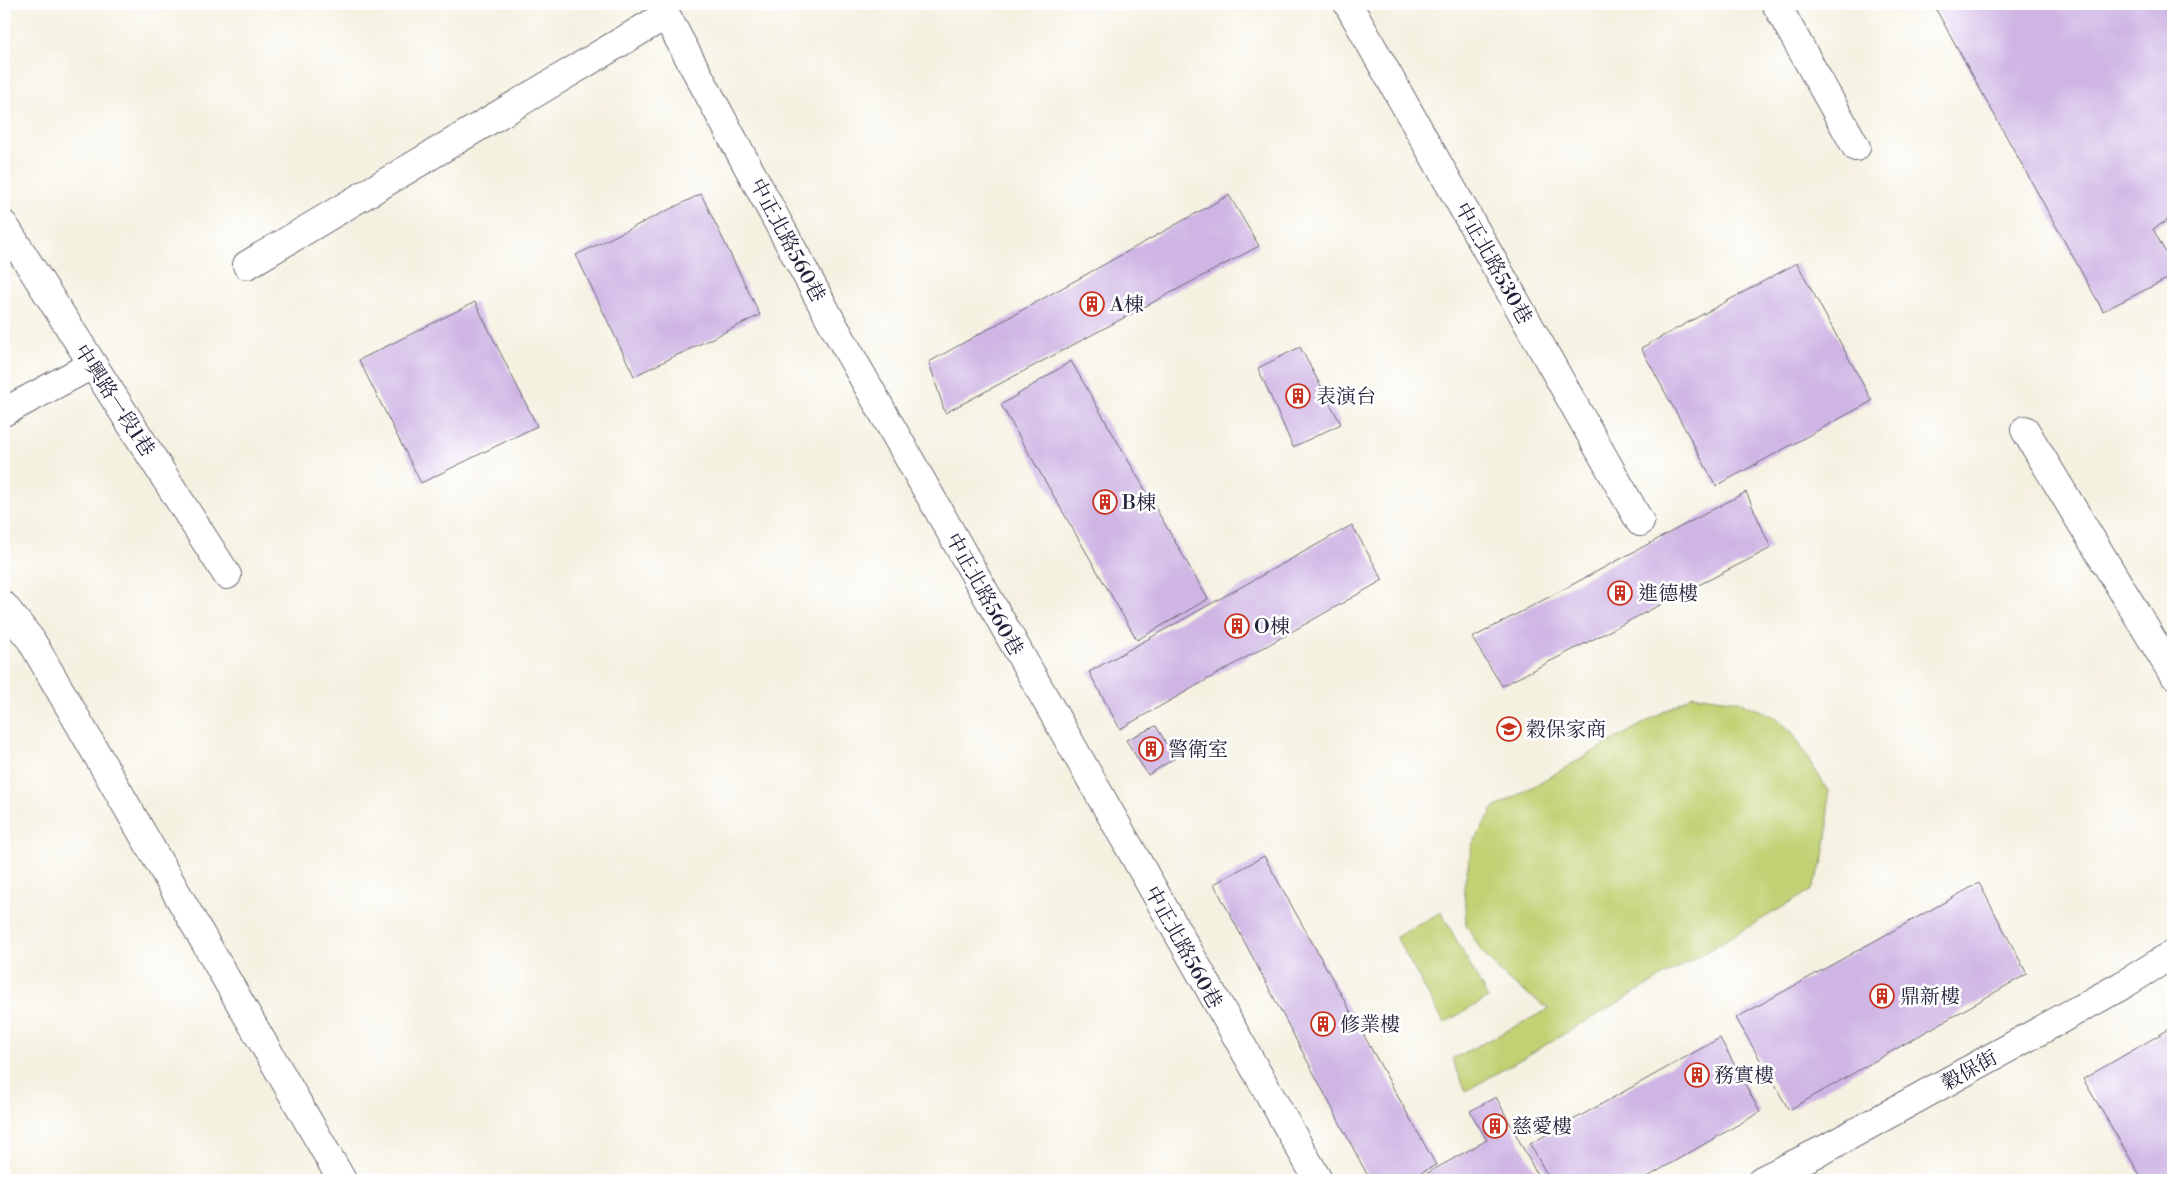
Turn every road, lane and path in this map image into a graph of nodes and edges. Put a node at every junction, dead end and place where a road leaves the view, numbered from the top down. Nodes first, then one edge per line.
1 (1348, 4) edge
2 (1776, 4) edge
3 (663, 9) edge
4 (1856, 147) dead end
5 (4, 226) edge
6 (247, 265) dead end
7 (92, 364) junction
8 (4, 412) edge
9 (2025, 430) dead end
10 (1640, 522) dead end
11 (227, 575) dead end
12 (4, 606) edge
13 (2173, 674) edge
14 (2172, 958) edge
15 (342, 1180) edge
16 (1318, 1180) edge
17 (1762, 1180) edge

1 - 10 street, 中正北路530巷
2 - 4 street
3 - 6 street
3 - 16 street, 中正北路560巷
5 - 7 street, 中興路一段1巷
7 - 8 street
7 - 11 street, 中興路一段1巷
9 - 13 street
12 - 15 street
14 - 17 street, 穀保街

